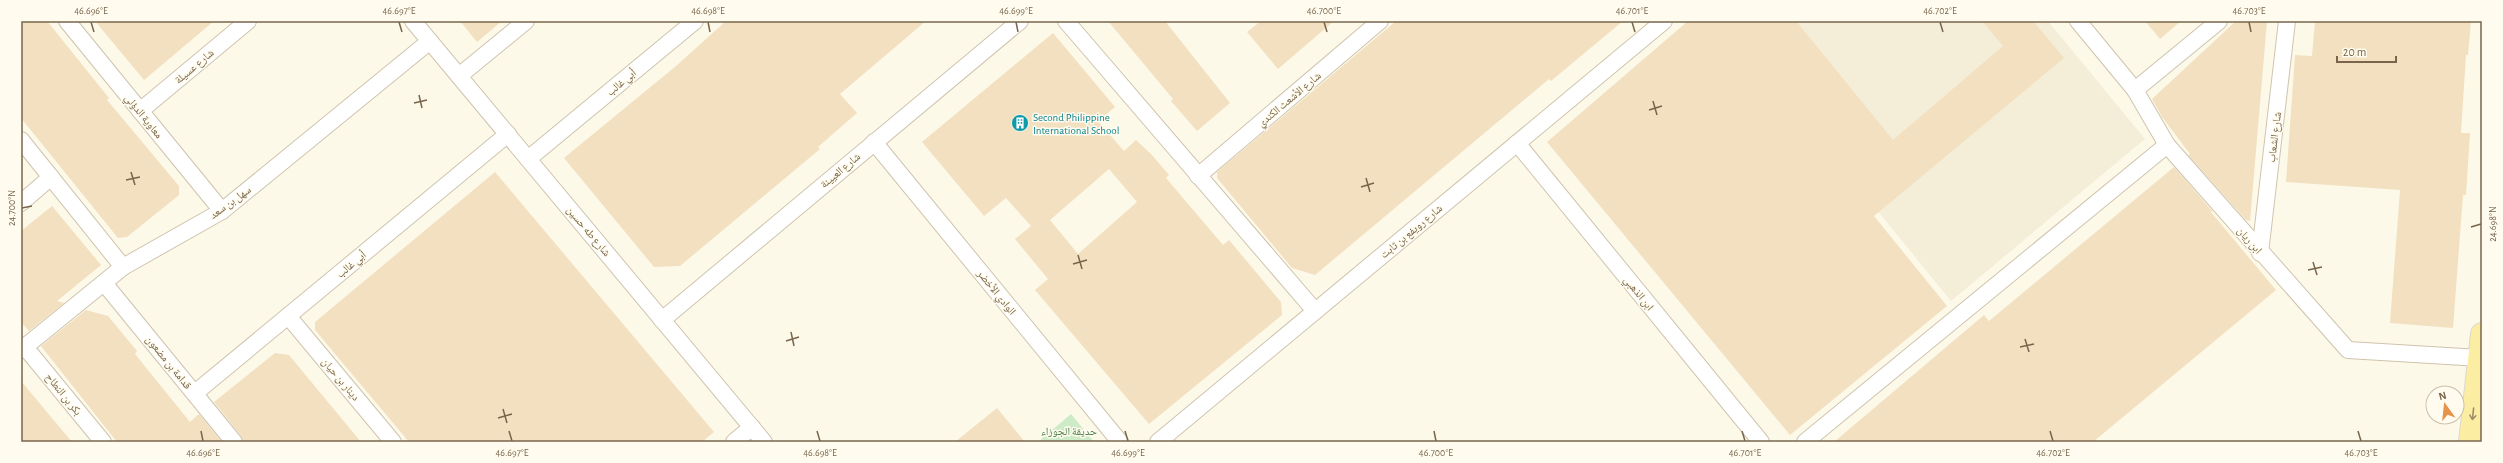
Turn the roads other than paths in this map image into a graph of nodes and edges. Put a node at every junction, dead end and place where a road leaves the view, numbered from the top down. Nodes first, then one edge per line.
1 (67, 21) edge
2 (248, 21) edge
3 (413, 21) edge
4 (526, 21) edge
5 (695, 21) edge
6 (1020, 21) edge
7 (1066, 21) edge
8 (1380, 21) edge
9 (1664, 21) edge
10 (2078, 21) edge
11 (2219, 21) edge
12 (2287, 21) edge
13 (430, 41) junction
14 (460, 76) junction
15 (2135, 90) junction
16 (140, 110) junction
17 (508, 134) junction
18 (21, 140) edge
19 (874, 142) junction
20 (1516, 143) junction
21 (2167, 145) junction
22 (528, 159) junction
23 (1198, 176) junction
24 (51, 178) junction
25 (21, 203) edge
26 (222, 211) junction
27 (2260, 253) junction
28 (123, 267) junction
29 (104, 283) junction
30 (1315, 311) junction
31 (288, 316) junction
32 (662, 320) junction
33 (2482, 334) edge
34 (23, 348) edge
35 (2480, 358) junction
36 (195, 393) junction
37 (752, 427) junction
38 (96, 440) edge
39 (234, 442) edge
40 (393, 442) edge
41 (734, 442) edge
42 (764, 442) edge
43 (1120, 442) edge
44 (1158, 442) edge
45 (1761, 442) edge
46 (1805, 442) edge
47 (2470, 442) edge

1 - 16 street, معاوية الدؤلي
2 - 16 street, شارع عسيلة
3 - 13 street, شارع طه حسين
4 - 14 street
5 - 22 street, أبي غالب
6 - 19 street, شارع العيينة
7 - 23 street
8 - 23 street, شارع الأشعث الكندي
9 - 20 street, شارع رويفع بن ثابت
10 - 15 street, ابن ريان
11 - 15 street
12 - 27 street, شارع الشعاب
13 - 14 street, شارع طه حسين
13 - 26 street, سهل بن سعد
14 - 17 street, شارع طه حسين
15 - 21 street, ابن ريان
16 - 26 street, معاوية الدؤلي
17 - 22 street, شارع طه حسين
17 - 31 street, أبي غالب
18 - 24 street
19 - 32 street, شارع العيينة
19 - 43 street, الوادي الأخضر
20 - 30 street, شارع رويفع بن ثابت
20 - 45 street, ابن الذهبي
21 - 27 street, ابن ريان
21 - 46 street
22 - 32 street, شارع طه حسين
23 - 30 street
24 - 25 street
24 - 28 street
26 - 28 street, سهل بن سعد
27 - 35 street, ابن ريان
28 - 29 street, سهل بن سعد
29 - 34 street, سهل بن سعد
29 - 36 street, قدامة بن مضعون
30 - 44 street, شارع رويفع بن ثابت
31 - 36 street, أبي غالب
31 - 40 street, دينار بن حيان
32 - 37 street, شارع طه حسين
33 - 35 main road
34 - 38 street, بكر بن النطاح
35 -> 47 main road
36 - 39 street, قدامة بن مضعون
37 - 41 street
37 - 42 street, شارع طه حسين

